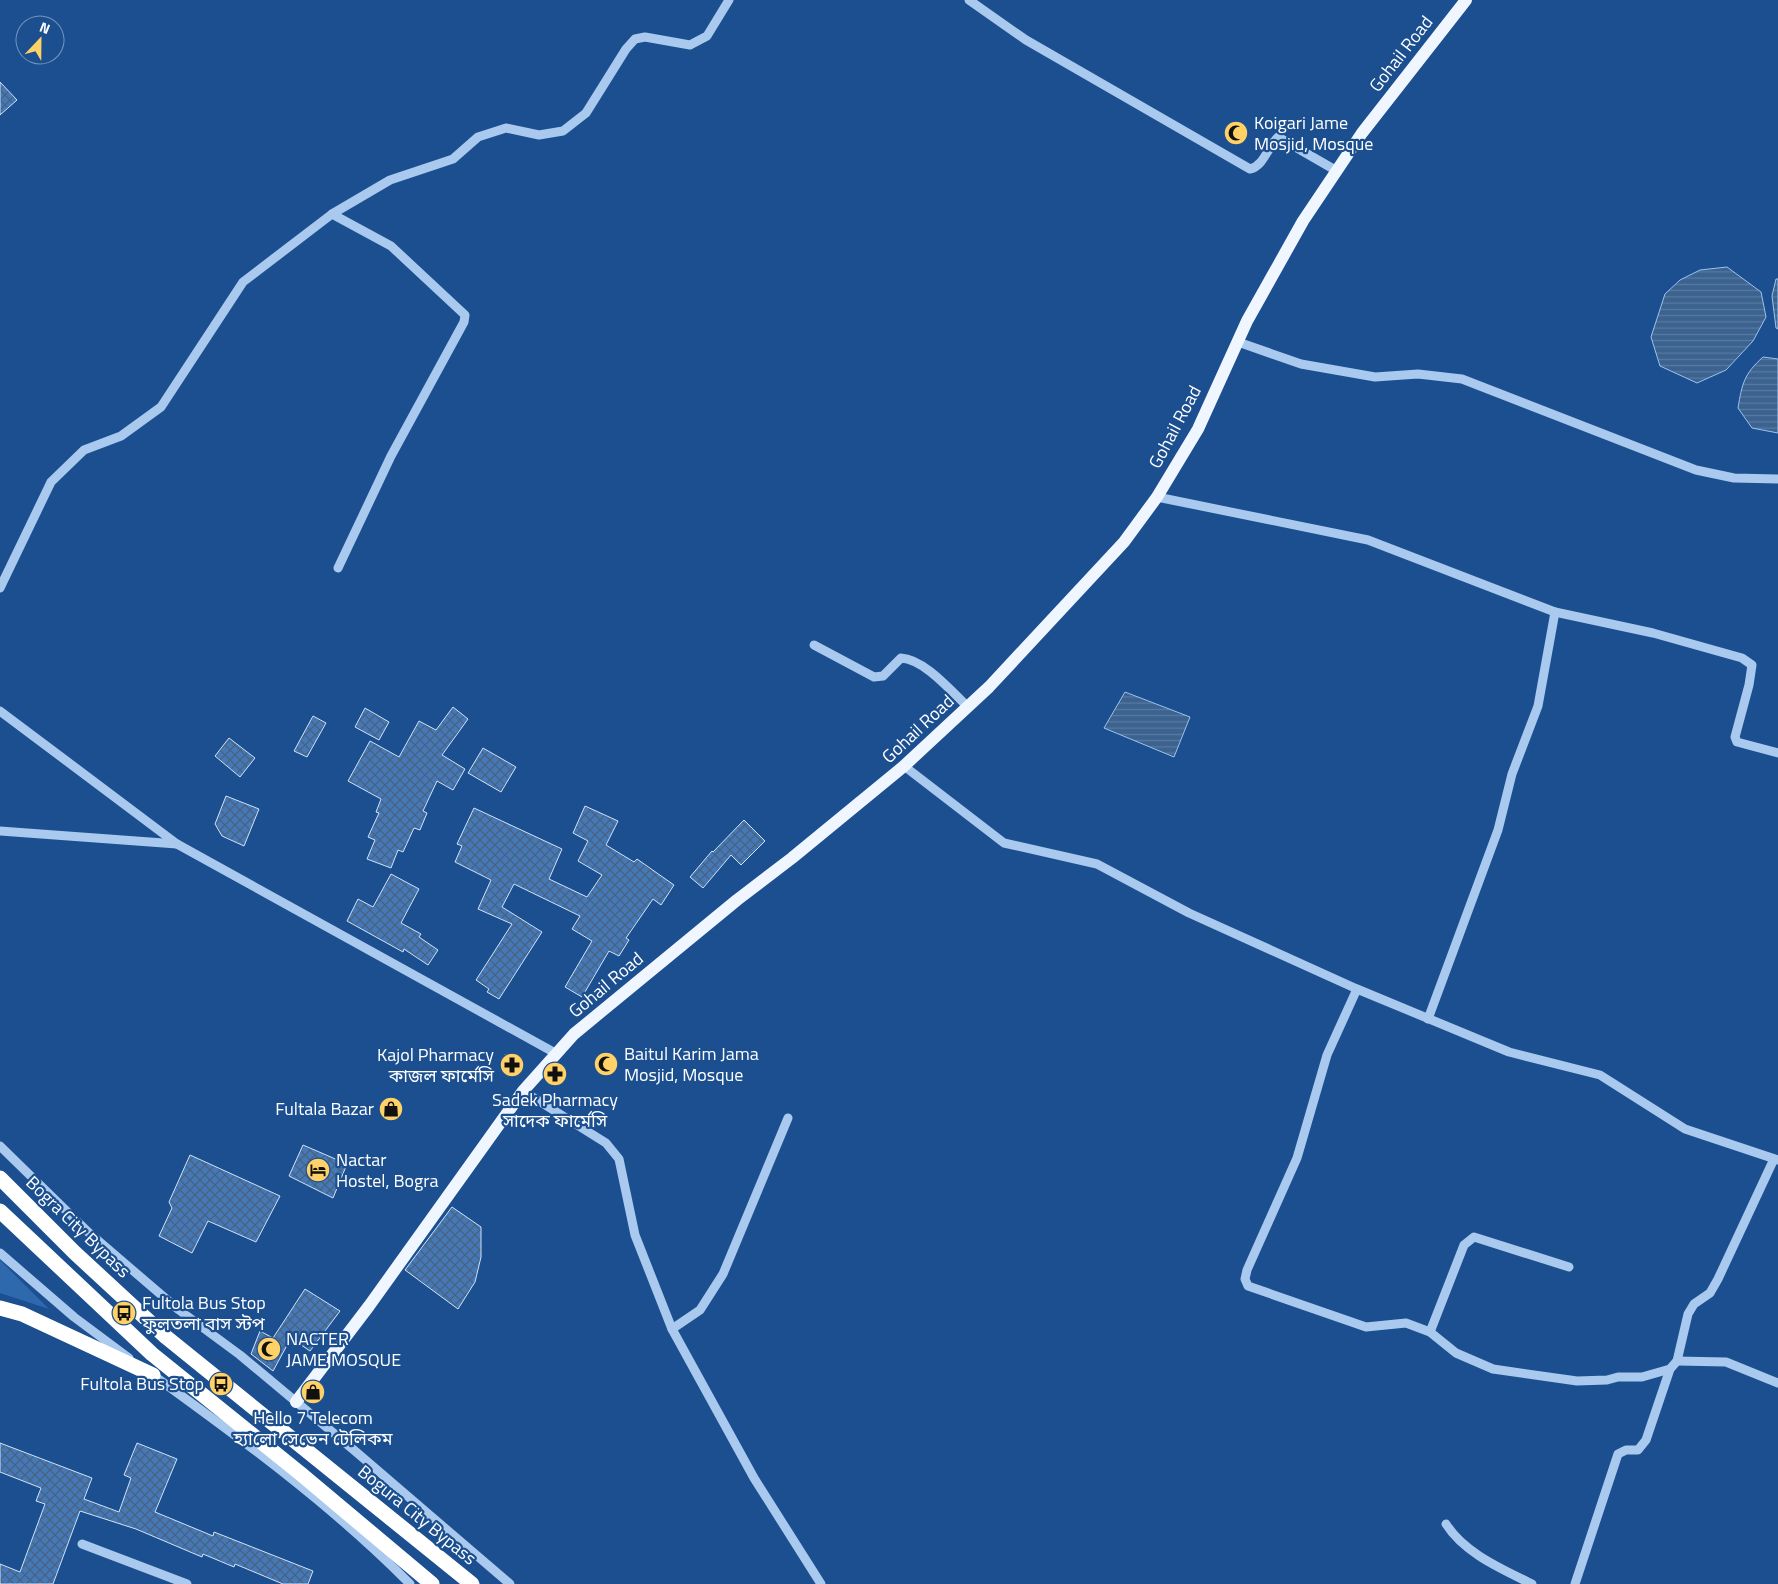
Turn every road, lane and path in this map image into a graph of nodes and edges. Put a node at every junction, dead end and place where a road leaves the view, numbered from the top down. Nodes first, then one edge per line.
1 (729, 0) edge
2 (969, 0) edge
3 (1466, 0) edge
4 (1337, 171) junction
5 (332, 214) junction
6 (1238, 342) junction
7 (1778, 479) edge
8 (1157, 496) junction
9 (338, 568) dead end
10 (0, 588) edge
11 (1555, 612) junction
12 (814, 645) dead end
13 (968, 707) junction
14 (0, 711) edge
15 (1778, 753) edge
16 (904, 766) junction
17 (0, 830) edge
18 (177, 844) junction
19 (1357, 988) junction
20 (1428, 1019) junction
21 (557, 1054) junction
22 (523, 1091) junction
23 (788, 1118) dead end
24 (0, 1146) edge
25 (1776, 1160) edge
26 (0, 1178) edge
27 (0, 1212) edge
28 (0, 1253) edge
29 (1569, 1267) dead end
30 (0, 1308) edge
31 (672, 1329) junction
32 (1430, 1332) junction
33 (1677, 1361) junction
34 (1670, 1369) junction
35 (153, 1375) junction
36 (1778, 1383) edge
37 (296, 1402) junction
38 (315, 1457) joint
39 (1446, 1524) dead end
40 (82, 1544) dead end
41 (187, 1584) edge
42 (410, 1584) edge
43 (432, 1584) edge
44 (472, 1584) edge
45 (510, 1584) edge
46 (821, 1584) edge
47 (1532, 1584) edge
48 (1575, 1584) edge

1 - 5 street
2 - 4 street
3 - 4 main road, Gohail Road
4 - 6 main road, Gohail Road
5 - 9 street
5 - 10 street
6 - 7 street
6 - 8 main road, Gohail Road
8 - 11 street
8 - 13 main road, Gohail Road
11 - 15 street
11 - 20 street
12 - 13 street
13 - 16 main road, Gohail Road
14 - 18 street
16 - 19 street
16 - 21 main road, Gohail Road
17 - 18 street
18 - 21 street
19 - 20 street
19 - 32 street
20 - 25 street
21 - 22 main road, Gohail Road
22 - 31 street
22 - 37 main road, Gohail Road
23 - 31 street
24 - 37 street
25 - 33 street
26 - 38 highway, Bogra City Bypass
27 - 43 highway
28 - 35 street
29 - 32 street
30 - 35 highway
31 - 46 street
32 - 34 street
33 - 34 street
33 - 36 street
34 - 48 street
35 - 42 street
37 - 45 street
38 - 44 highway, Bogura City Bypass
39 - 47 street
40 - 41 street

